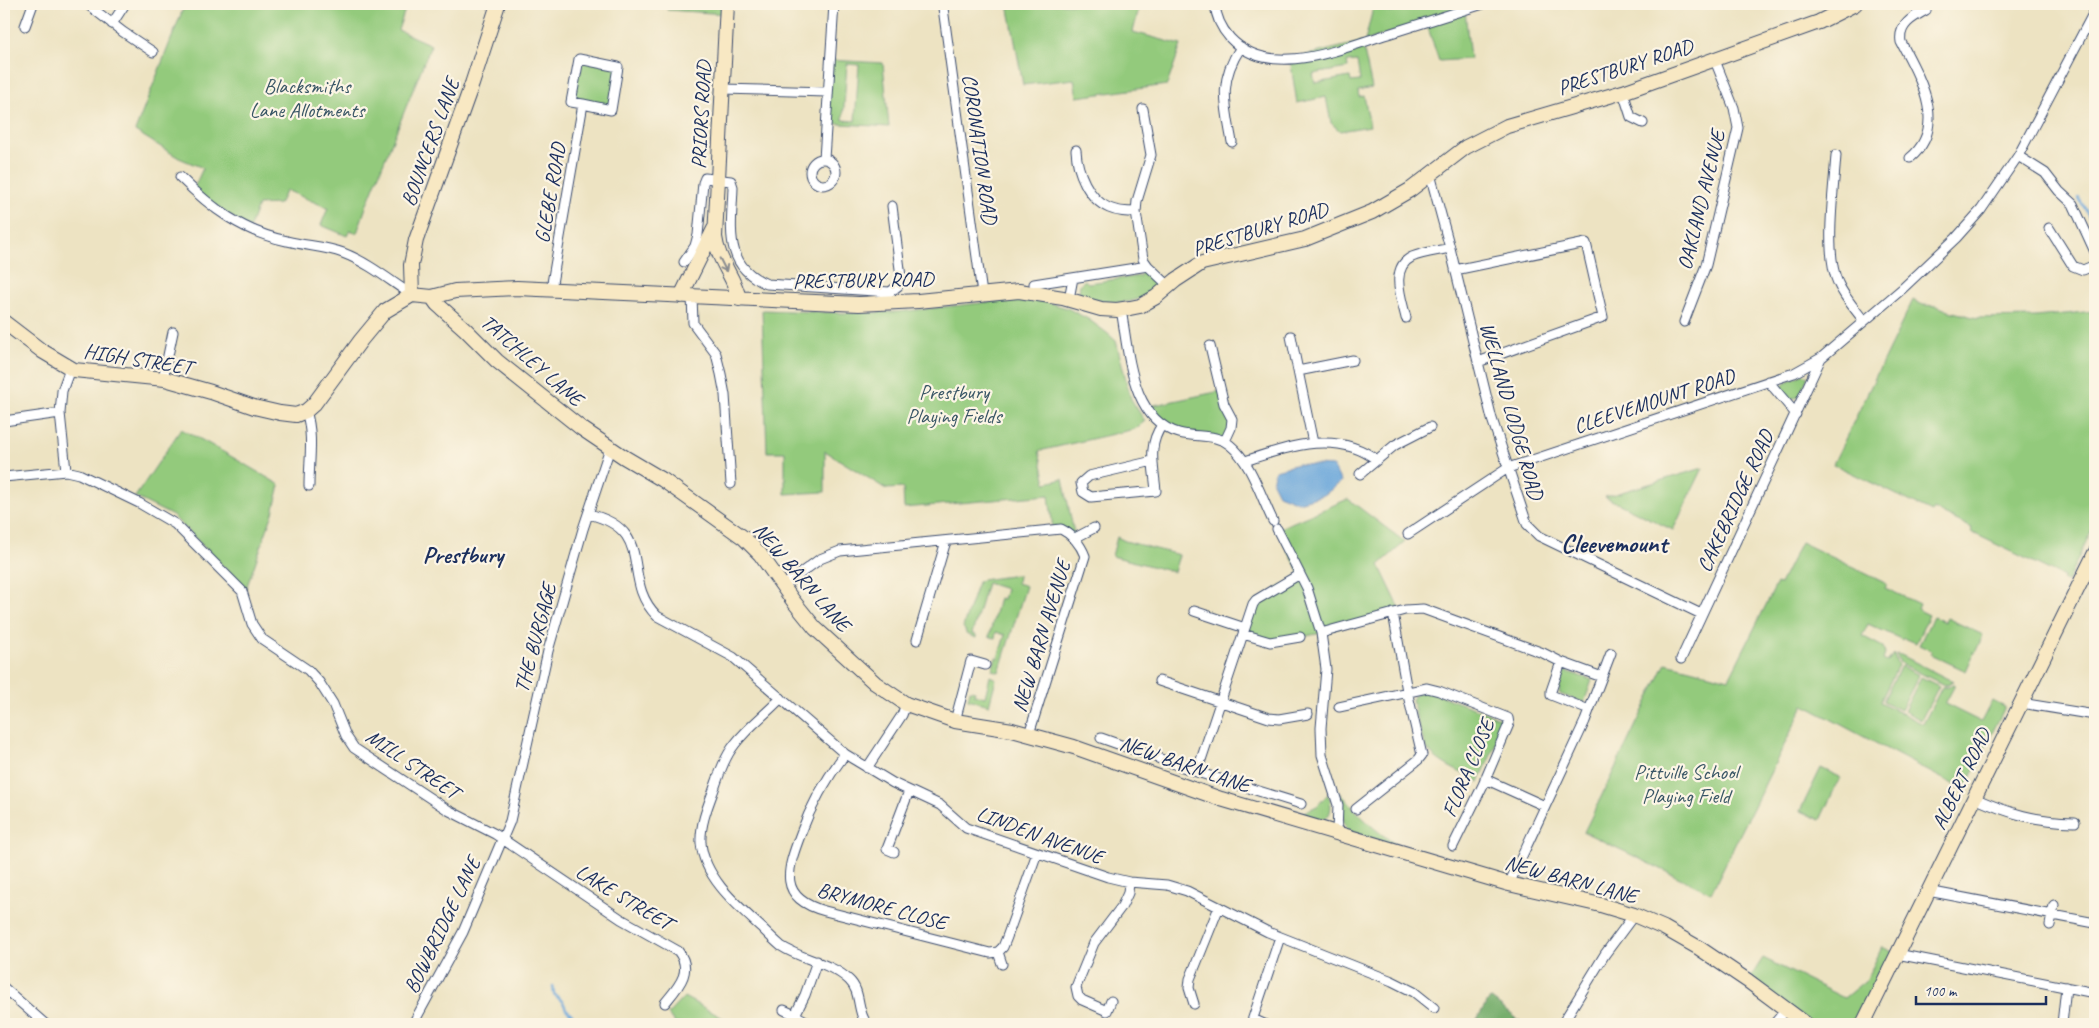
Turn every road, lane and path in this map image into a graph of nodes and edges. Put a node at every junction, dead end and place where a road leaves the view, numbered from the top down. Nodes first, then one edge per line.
1 (33, 4) edge
2 (86, 4) edge
3 (125, 4) edge
4 (498, 4) edge
5 (727, 4) edge
6 (834, 4) edge
7 (1215, 4) edge
8 (1483, 4) edge
9 (1922, 4) edge
10 (1847, 5) edge
11 (943, 8) dead end
12 (2095, 10) edge
13 (112, 24) junction
14 (26, 26) dead end
15 (1241, 47) junction
16 (153, 52) dead end
17 (1714, 58) junction
18 (722, 89) junction
19 (827, 92) junction
20 (1623, 92) junction
21 (583, 104) junction
22 (1143, 109) dead end
23 (1643, 123) dead end
24 (1232, 142) dead end
25 (1076, 150) dead end
26 (1836, 155) dead end
27 (2018, 156) junction
28 (1910, 158) dead end
29 (824, 159) dead end
30 (1430, 174) junction
31 (180, 177) dead end
32 (718, 180) junction
33 (892, 206) dead end
34 (1136, 212) junction
35 (2049, 228) dead end
36 (714, 229) junction
37 (1450, 248) junction
38 (2095, 252) edge
39 (684, 262) dead end
40 (2095, 265) edge
41 (1148, 266) junction
42 (1455, 270) junction
43 (1073, 278) junction
44 (1034, 284) dead end
45 (1169, 286) junction
46 (551, 289) junction
47 (982, 294) junction
48 (412, 295) junction
49 (687, 296) junction
50 (432, 297) junction
51 (739, 299) junction
52 (1069, 299) junction
53 (1121, 310) junction
54 (1406, 318) dead end
55 (1864, 321) junction
56 (4, 322) edge
57 (1684, 322) dead end
58 (174, 332) dead end
59 (1291, 336) dead end
60 (1210, 346) dead end
61 (1821, 358) junction
62 (1353, 360) dead end
63 (1478, 362) junction
64 (70, 368) junction
65 (1298, 371) junction
66 (163, 379) junction
67 (1768, 382) junction
68 (306, 411) junction
69 (60, 413) junction
70 (1796, 414) junction
71 (4, 421) edge
72 (1162, 425) junction
73 (1430, 427) dead end
74 (1225, 441) junction
75 (1313, 443) junction
76 (610, 448) junction
77 (1377, 460) junction
78 (1153, 461) junction
79 (1245, 461) junction
80 (1508, 468) junction
81 (66, 471) junction
82 (1360, 474) dead end
83 (4, 478) edge
84 (731, 484) dead end
85 (308, 486) dead end
86 (588, 514) junction
87 (1094, 528) dead end
88 (1408, 534) dead end
89 (1075, 538) junction
90 (946, 541) junction
91 (2095, 553) edge
92 (1300, 574) junction
93 (783, 586) junction
94 (1194, 611) dead end
95 (1393, 614) junction
96 (1701, 614) junction
97 (1244, 631) junction
98 (1321, 633) junction
99 (1300, 638) dead end
100 (917, 640) dead end
101 (1611, 652) dead end
102 (1681, 659) dead end
103 (1561, 662) junction
104 (985, 665) dead end
105 (1602, 677) junction
106 (1159, 681) dead end
107 (1407, 691) junction
108 (781, 698) junction
109 (1220, 702) junction
110 (2021, 703) junction
111 (906, 704) junction
112 (1339, 707) dead end
113 (1589, 710) junction
114 (1308, 714) dead end
115 (2095, 715) edge
116 (955, 721) junction
117 (1029, 734) junction
118 (1101, 738) dead end
119 (845, 754) junction
120 (867, 768) junction
121 (1197, 772) junction
122 (1486, 779) junction
123 (909, 791) junction
124 (1974, 798) junction
125 (1302, 804) dead end
126 (1545, 806) junction
127 (1356, 809) dead end
128 (2075, 822) dead end
129 (1337, 833) junction
130 (502, 840) junction
131 (1453, 846) dead end
132 (886, 849) dead end
133 (1037, 853) junction
134 (1129, 882) junction
135 (1509, 884) junction
136 (1928, 891) junction
137 (2054, 905) dead end
138 (1219, 907) junction
139 (1634, 915) junction
140 (2052, 915) junction
141 (2095, 923) edge
142 (2050, 925) dead end
143 (1280, 937) junction
144 (998, 952) junction
145 (1897, 954) junction
146 (817, 961) junction
147 (1002, 964) dead end
148 (2066, 987) junction
149 (4, 988) edge
150 (2095, 993) edge
151 (1111, 1001) dead end
152 (665, 1003) dead end
153 (1194, 1004) dead end
154 (1434, 1008) dead end
155 (784, 1010) dead end
156 (1786, 1010) junction
157 (794, 1015) junction
158 (804, 1020) dead end
159 (1564, 1021) dead end
160 (1252, 1022) edge
161 (45, 1024) edge
162 (413, 1024) edge
163 (866, 1024) edge
164 (1264, 1024) edge
165 (1774, 1024) edge
166 (1806, 1024) edge
167 (1862, 1024) edge
168 (2062, 1024) edge

1 - 14 street
2 - 13 street
3 - 13 street
4 - 48 main road, BOUNCERS LANE
5 - 18 main road, PRIORS ROAD
6 - 19 street
7 - 15 street
8 - 15 street
9 - 28 street
10 - 17 main road, PRESTBURY ROAD
11 - 47 street, CORONATION ROAD
12 - 27 street, CLEEVEMOUNT ROAD
13 - 16 street
15 - 24 street
17 - 20 main road, PRESTBURY ROAD
17 - 57 street, OAKLAND AVENUE
18 - 19 street
18 - 32 main road, PRIORS ROAD
19 - 29 street
20 - 23 street
20 - 30 main road, PRESTBURY ROAD
21 - 21 street
21 - 46 street, GLEBE ROAD
22 - 34 street
25 - 34 street
26 - 55 street
27 - 38 street
27 - 55 street, CLEEVEMOUNT ROAD
30 - 37 street, WELLAND LODGE ROAD
30 - 45 main road, PRESTBURY ROAD
31 - 48 street
32 - 33 street
32 - 36 main road, PRIORS ROAD
32 - 39 street
34 - 41 street
35 - 40 street
36 - 49 main road, PRIORS ROAD
36 -> 51 main road, PRIORS ROAD
37 - 42 street, WELLAND LODGE ROAD
37 - 54 street
41 - 43 street
41 - 45 street
42 - 63 street, WELLAND LODGE ROAD
42 - 63 street
43 - 44 street
43 - 52 street
45 - 53 main road, PRESTBURY ROAD
46 - 49 main road, PRESTBURY ROAD
46 - 50 main road, PRESTBURY ROAD
47 - 51 main road, PRESTBURY ROAD
47 - 52 main road, PRESTBURY ROAD
48 - 50 main road, PRESTBURY ROAD
48 - 68 main road
49 - 51 main road, PRESTBURY ROAD
49 - 84 street
50 - 76 main road, TATCHLEY LANE
52 - 53 main road, PRESTBURY ROAD
53 - 72 street
55 - 61 street, CLEEVEMOUNT ROAD
56 - 64 main road, HIGH STREET
58 - 66 street
59 - 65 street
60 - 74 street
61 - 67 street, CLEEVEMOUNT ROAD
61 - 70 street, CAKEBRIDGE ROAD
62 - 65 street
63 - 80 street, WELLAND LODGE ROAD
64 - 66 main road, HIGH STREET
64 - 69 street
65 - 75 street
66 - 68 main road, HIGH STREET
67 - 70 street
67 - 80 street, CLEEVEMOUNT ROAD
68 - 85 street
69 - 71 street
69 - 81 street
70 - 96 street, CAKEBRIDGE ROAD
72 - 74 street
72 - 78 street
73 - 77 street
74 - 79 street
75 - 77 street
75 - 79 street
76 - 86 street, THE BURGAGE
76 - 93 main road, NEW BARN LANE
77 - 82 street
78 - 78 street
79 - 92 street
80 - 88 street, CLEEVEMOUNT ROAD
80 - 96 street, WELLAND LODGE ROAD
81 - 83 street, MILL STREET
81 - 130 street, MILL STREET
86 - 108 street, LINDEN AVENUE
86 - 130 street, THE BURGAGE
87 - 89 street
89 - 90 street, NEW BARN AVENUE
89 - 117 street, NEW BARN AVENUE
90 - 93 street
90 - 100 street
91 - 110 main road, ALBERT ROAD
92 - 97 street
92 - 98 street
93 - 111 main road, NEW BARN LANE
94 - 97 street
95 - 98 street
95 - 103 street
95 - 107 street
96 - 102 street, CAKEBRIDGE ROAD
97 - 99 street
97 - 109 street
98 - 129 street
101 - 105 street
103 - 105 street
103 - 113 street
104 - 116 street
105 - 113 street
106 - 109 street
107 - 112 street
107 - 122 street, FLORA CLOSE
107 - 127 street
108 - 119 street, LINDEN AVENUE
108 - 146 street
109 - 114 street
109 - 121 street
110 - 115 street
110 - 124 main road, ALBERT ROAD
111 - 116 main road, NEW BARN LANE
111 - 120 street
113 - 126 street
116 - 117 main road, NEW BARN LANE
117 - 129 main road, NEW BARN LANE
118 - 121 street
119 - 120 street, LINDEN AVENUE
119 - 144 street, BRYMORE CLOSE
120 - 123 street, LINDEN AVENUE
121 - 125 street
122 - 126 street
122 - 131 street, FLORA CLOSE
123 - 132 street
123 - 133 street, LINDEN AVENUE
124 - 128 street
124 - 136 main road, ALBERT ROAD
126 - 135 street
129 - 135 main road, NEW BARN LANE
130 - 152 street, LAKE STREET
130 - 162 street, BOWBRIDGE LANE
133 - 134 street, LINDEN AVENUE
133 - 144 street
134 - 138 street, LINDEN AVENUE
134 - 151 street
135 - 139 main road, NEW BARN LANE
136 - 140 street
136 - 145 main road, ALBERT ROAD
137 - 140 street
138 - 143 street, LINDEN AVENUE
138 - 153 street
139 - 156 main road, NEW BARN LANE
139 - 159 street
140 - 141 street
140 - 142 street
143 - 154 street, LINDEN AVENUE
143 - 160 street
144 - 147 street
145 - 148 street
145 - 167 main road, ALBERT ROAD
146 - 157 street
146 - 163 street
148 - 150 street
148 - 168 street
149 - 161 street
155 - 157 street
156 - 165 street
156 - 166 main road, NEW BARN LANE
157 - 158 street
160 - 164 street

